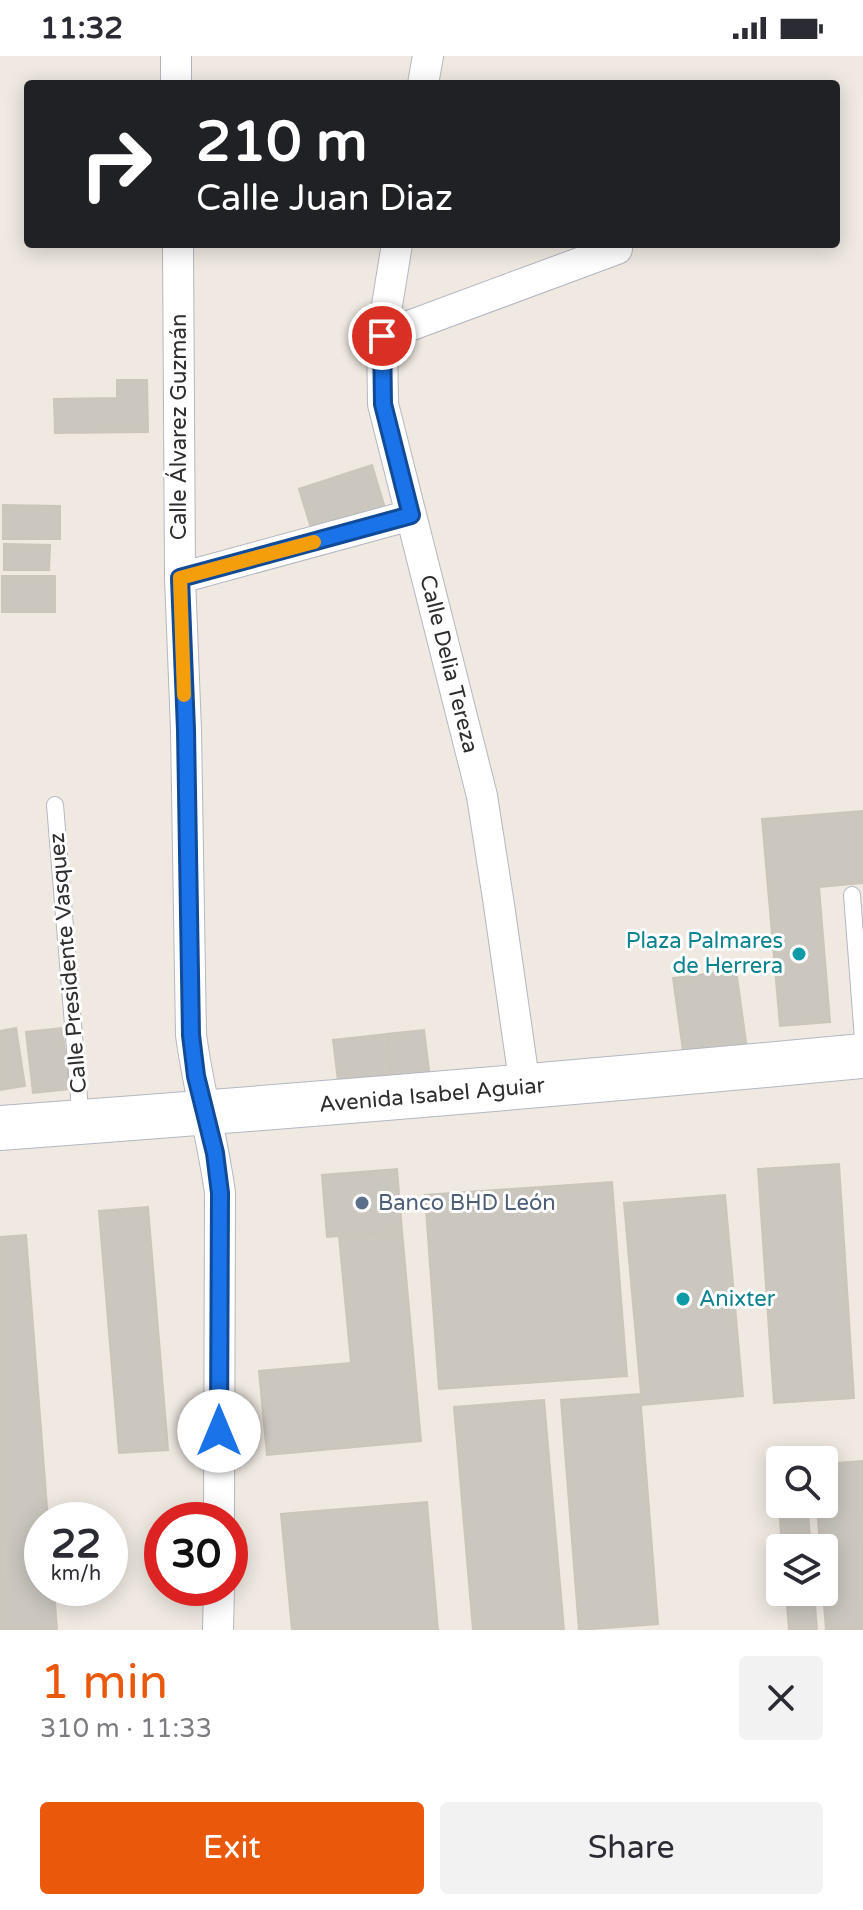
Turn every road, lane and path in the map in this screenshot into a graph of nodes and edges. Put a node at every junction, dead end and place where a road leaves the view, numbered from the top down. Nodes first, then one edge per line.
1 (176, 56) edge
2 (428, 56) edge
3 (176, 80) edge
4 (424, 80) edge
5 (178, 248) edge
6 (396, 248) edge
7 (617, 249) dead end
8 (382, 336) junction
9 (411, 515) junction
10 (180, 578) junction
11 (55, 805) dead end
12 (852, 895) dead end
13 (863, 1039) edge
14 (863, 1056) edge
15 (525, 1087) junction
16 (206, 1114) junction
17 (81, 1122) junction
18 (0, 1128) edge
19 (219, 1502) edge
20 (219, 1606) edge
21 (218, 1630) edge

1 - 3 street
2 - 4 street
5 - 10 street, Calle Álvarez Guzmán
6 - 8 street, Calle Delia Tereza
7 - 8 street
8 - 9 street, Calle Delia Tereza
9 - 10 street
9 - 15 street, Calle Delia Tereza
10 - 16 street, Calle Álvarez Guzmán
11 - 17 lane, Calle Presidente Vasquez
12 - 13 lane
14 - 15 main road, Avenida Isabel Aguiar
15 - 16 main road, Avenida Isabel Aguiar
16 - 17 main road, Avenida Isabel Aguiar
16 - 19 street, Calle Álvarez Guzmán
17 - 18 main road, Avenida Isabel Aguiar
20 - 21 street

